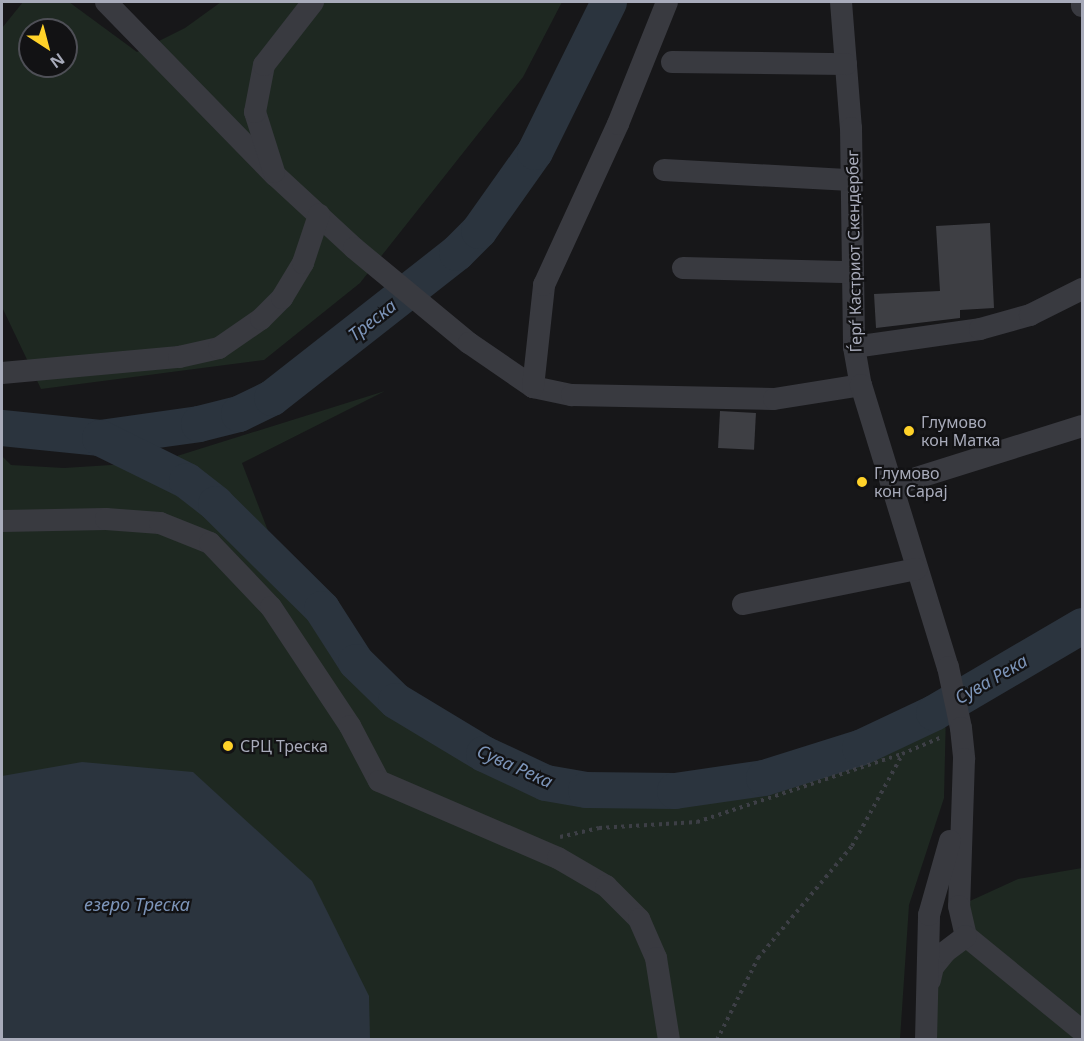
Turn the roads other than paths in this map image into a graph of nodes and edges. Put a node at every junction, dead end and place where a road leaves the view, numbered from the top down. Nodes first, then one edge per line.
1 (106, 2) edge
2 (313, 2) edge
3 (667, 2) edge
4 (841, 2) edge
5 (1082, 2) edge
6 (1083, 6) edge
7 (672, 62) dead end
8 (846, 64) junction
9 (664, 170) dead end
10 (275, 176) junction
11 (851, 180) junction
12 (319, 215) junction
13 (683, 268) dead end
14 (852, 272) junction
15 (1083, 289) edge
16 (854, 347) junction
17 (2, 373) edge
18 (861, 385) junction
19 (533, 387) junction
20 (1083, 426) edge
21 (894, 485) junction
22 (2, 521) edge
23 (917, 569) junction
24 (743, 604) dead end
25 (960, 805) junction
26 (966, 936) junction
27 (928, 987) junction
28 (1083, 1031) edge
29 (669, 1040) edge
30 (926, 1040) edge

1 - 10 street
2 - 10 street
3 - 19 street
4 - 8 street, Ѓерѓ Кастриот Скендербег
5 - 6 street
7 - 8 street
8 - 11 street, Ѓерѓ Кастриот Скендербег
9 - 11 street
10 - 12 street
11 - 14 street, Ѓерѓ Кастриот Скендербег
12 - 17 street
12 - 19 street
13 - 14 street
14 - 16 street, Ѓерѓ Кастриот Скендербег
15 - 16 street
16 - 18 street, Ѓерѓ Кастриот Скендербег
18 - 19 street
18 - 21 street, Ѓерѓ Кастриот Скендербег
20 - 21 street
21 - 23 street, Ѓерѓ Кастриот Скендербег
22 - 29 street
23 - 24 street
23 - 25 street, Ѓерѓ Кастриот Скендербег
25 - 26 street
25 - 27 street
26 - 27 street
26 - 28 street
27 - 30 street

